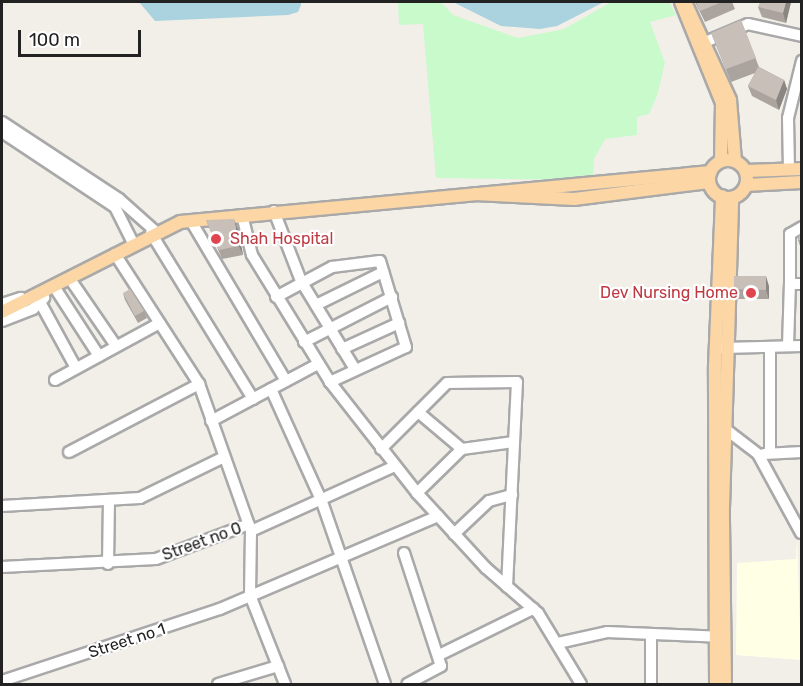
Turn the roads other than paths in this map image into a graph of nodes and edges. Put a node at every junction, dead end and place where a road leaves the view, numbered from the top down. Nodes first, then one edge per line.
1 (681, 2) edge
2 (685, 2) edge
3 (801, 36) edge
4 (702, 43) junction
5 (801, 61) edge
6 (2, 122) edge
7 (2, 132) edge
8 (721, 161) junction
9 (735, 161) junction
10 (795, 169) edge
11 (746, 171) junction
12 (710, 177) junction
13 (801, 182) edge
14 (746, 185) junction
15 (727, 197) junction
16 (274, 211) junction
17 (242, 215) junction
18 (191, 221) junction
19 (801, 227) edge
20 (153, 232) junction
21 (133, 243) junction
22 (115, 254) junction
23 (383, 272) junction
24 (70, 279) junction
25 (301, 281) junction
26 (796, 284) edge
27 (48, 295) junction
28 (276, 297) junction
29 (392, 297) junction
30 (2, 304) edge
31 (316, 305) junction
32 (2, 312) edge
33 (2, 321) edge
34 (160, 323) junction
35 (399, 323) junction
36 (329, 327) junction
37 (303, 342) junction
38 (116, 346) junction
39 (788, 346) junction
40 (801, 346) edge
41 (770, 347) junction
42 (721, 348) junction
43 (342, 349) junction
44 (99, 356) junction
45 (318, 364) junction
46 (76, 368) junction
47 (354, 369) junction
48 (55, 380) dead end
49 (286, 381) junction
50 (330, 382) junction
51 (199, 384) junction
52 (271, 389) junction
53 (253, 399) junction
54 (418, 412) junction
55 (211, 421) junction
56 (724, 428) junction
57 (514, 442) junction
58 (381, 448) junction
59 (462, 449) junction
60 (69, 452) dead end
61 (770, 453) junction
62 (758, 454) junction
63 (800, 455) edge
64 (224, 457) junction
65 (395, 466) junction
66 (417, 492) junction
67 (512, 495) junction
68 (109, 501) junction
69 (322, 502) junction
70 (2, 506) edge
71 (438, 516) junction
72 (250, 527) junction
73 (801, 533) edge
74 (454, 534) junction
75 (405, 553) dead end
76 (342, 558) junction
77 (108, 564) junction
78 (2, 567) edge
79 (507, 587) junction
80 (250, 595) junction
81 (533, 609) junction
82 (651, 634) junction
83 (720, 637) junction
84 (558, 643) junction
85 (439, 655) junction
86 (278, 666) junction
87 (2, 681) edge
88 (218, 684) edge
89 (285, 684) edge
90 (385, 684) edge
91 (407, 684) edge
92 (581, 684) edge
93 (651, 684) edge
94 (716, 684) edge
95 (725, 684) edge

1 - 4 main road
2 - 4 main road
3 - 4 street
4 - 8 main road
4 - 9 main road
5 - 10 street
6 - 20 street
7 - 21 street
8 - 9 main road
8 - 12 main road
9 - 11 main road
10 - 11 main road
11 - 14 main road
12 - 15 main road
12 - 16 main road
13 - 14 main road
14 - 15 main road
15 - 42 main road
16 - 17 main road
16 - 25 street
17 - 18 main road
17 - 28 street
18 - 20 main road
18 - 49 street
19 - 26 street
20 - 21 main road
20 - 53 street
21 - 22 main road
22 - 24 main road
22 - 34 street
23 - 25 street
23 - 29 street
23 - 31 street
24 - 27 main road
24 - 38 street
25 - 28 street
25 - 31 street
26 - 39 street
27 - 30 street
27 - 32 main road
27 - 33 street
27 - 44 street
27 - 46 street
28 - 37 street
29 - 35 street
29 - 36 street
31 - 36 street
34 - 38 street
34 - 51 street
35 - 43 street
35 - 47 street
36 - 37 street
36 - 43 street
37 - 45 street
38 - 44 street
39 - 40 street
39 - 41 street
41 - 42 street
41 - 61 street
42 - 56 main road
42 - 83 main road
43 - 47 street
44 - 46 street
45 - 49 street
45 - 50 street
46 - 48 street
47 - 50 street
49 - 52 street
50 - 58 street
51 - 55 street
51 - 60 street
52 - 53 street
52 - 69 street
53 - 55 street
54 - 57 street
54 - 58 street
54 - 59 street
55 - 64 street
56 - 62 street
56 - 83 main road
57 - 59 street
57 - 67 street
58 - 65 street
59 - 66 street
61 - 62 street
61 - 63 street
62 - 73 street
64 - 68 street
64 - 72 street
65 - 66 street
65 - 69 street, Street no 0
66 - 71 street
67 - 74 street
67 - 79 street
68 - 70 street
68 - 77 street
69 - 72 street, Street no 0
69 - 76 street
71 - 74 street
71 - 76 street, Street no 1
72 - 77 street, Street no 0
72 - 80 street
74 - 79 street
75 - 85 street
76 - 80 street, Street no 1
76 - 90 street
77 - 78 street, Street no 0
79 - 81 street
80 - 86 street
80 - 87 street, Street no 1
81 - 84 street
81 - 85 street
82 - 83 street
82 - 84 street
82 - 93 street
83 - 94 main road
83 - 95 main road
84 - 92 street
85 - 91 street
86 - 88 street
86 - 89 street

